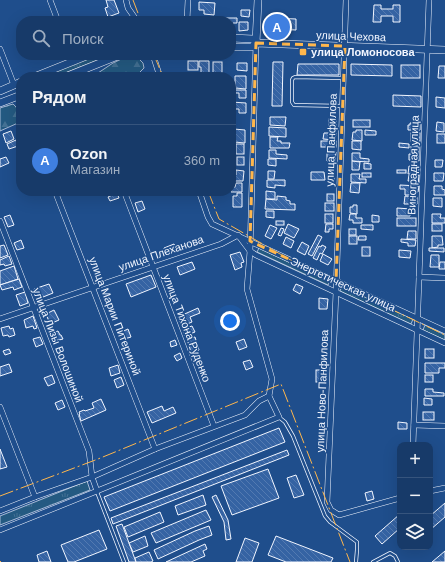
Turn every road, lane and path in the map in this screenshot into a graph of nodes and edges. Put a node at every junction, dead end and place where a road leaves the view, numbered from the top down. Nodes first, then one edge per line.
1 (50, 0) edge
2 (126, 0) edge
3 (188, 0) edge
4 (258, 0) edge
5 (346, 0) edge
6 (429, 0) edge
7 (56, 16) edge
8 (134, 16) edge
9 (187, 16) edge
10 (236, 38) edge
11 (256, 43) junction
12 (345, 46) junction
13 (236, 47) edge
14 (0, 49) edge
15 (427, 49) junction
16 (445, 50) edge
17 (69, 60) edge
18 (109, 60) edge
19 (155, 60) edge
20 (44, 72) edge
21 (84, 72) edge
22 (158, 72) edge
23 (343, 78) junction
24 (16, 82) edge
25 (16, 84) edge
26 (0, 91) edge
27 (16, 96) edge
28 (0, 103) edge
29 (342, 106) junction
30 (57, 196) edge
31 (126, 196) edge
32 (201, 196) edge
33 (0, 221) edge
34 (238, 236) junction
35 (250, 241) junction
36 (250, 251) junction
37 (153, 267) junction
38 (419, 277) junction
39 (445, 278) edge
40 (336, 281) junction
41 (93, 287) junction
42 (336, 292) junction
43 (34, 308) junction
44 (0, 319) edge
45 (418, 319) junction
46 (418, 330) junction
47 (445, 331) edge
48 (445, 343) edge
49 (270, 396) junction
50 (0, 407) edge
51 (279, 418) junction
52 (414, 425) junction
53 (214, 426) junction
54 (445, 426) edge
55 (413, 442) edge
56 (155, 449) junction
57 (92, 477) junction
58 (445, 488) edge
59 (433, 490) edge
60 (97, 491) junction
61 (35, 497) junction
62 (397, 499) edge
63 (0, 511) edge
64 (0, 530) edge
65 (124, 562) edge
66 (356, 562) edge
67 (373, 562) edge
68 (398, 562) edge

1 - 7 street
2 - 8 street
3 - 9 street
4 - 11 main road
5 - 12 street, улица Панфилова
6 - 15 street, Виноградная улица
10 - 11 main road, улица Чехова
11 - 12 main road, улица Чехова
11 - 13 main road, улица Чехова
11 - 35 street
12 - 15 main road, улица Чехова
12 - 23 street, улица Панфилова
14 - 24 street
15 - 16 main road, улица Чехова
15 - 38 street, Виноградная улица
17 - 20 main road
18 - 21 main road
19 - 22 street
23 - 29 street, улица Панфилова
23 - 29 lane
25 - 26 main road
27 - 28 main road
29 - 40 street, улица Панфилова
30 - 41 street, улица Марии Питериной
31 - 37 street, улица Тихона Руденко
32 - 34 street, Энергетическая улица
33 - 43 street, улица Лизы Волошиной
34 - 35 street, Энергетическая улица
34 - 36 street, Энергетическая улица
34 - 37 street, улица Плеханова
35 - 36 street
35 - 40 street, Энергетическая улица
36 - 42 street, Энергетическая улица
36 - 49 street
37 - 41 street, улица Плеханова
37 - 53 street, улица Тихона Руденко
38 - 39 street
38 - 45 street, Виноградная улица
40 - 42 street, улица Ново-Панфилова
40 - 45 street, Энергетическая улица
41 - 43 street, улица Плеханова
41 - 56 street, улица Марии Питериной
42 - 46 street, Энергетическая улица
42 - 62 street, улица Ново-Панфилова
43 - 44 street, улица Плеханова
43 - 57 street, улица Лизы Волошиной
45 - 46 street, Виноградная улица
45 - 47 street, Энергетическая улица
46 - 48 street, Энергетическая улица
46 - 52 street, Виноградная улица
49 - 51 street
49 - 53 street
50 - 61 street
51 - 60 street
51 - 66 lane
52 - 54 street
52 - 55 street, Виноградная улица
53 - 56 street
56 - 57 street
57 - 60 street, улица Лизы Волошиной
57 - 61 street
58 - 59 street
60 - 64 street
60 - 65 lane
61 - 63 street
67 - 68 lane

